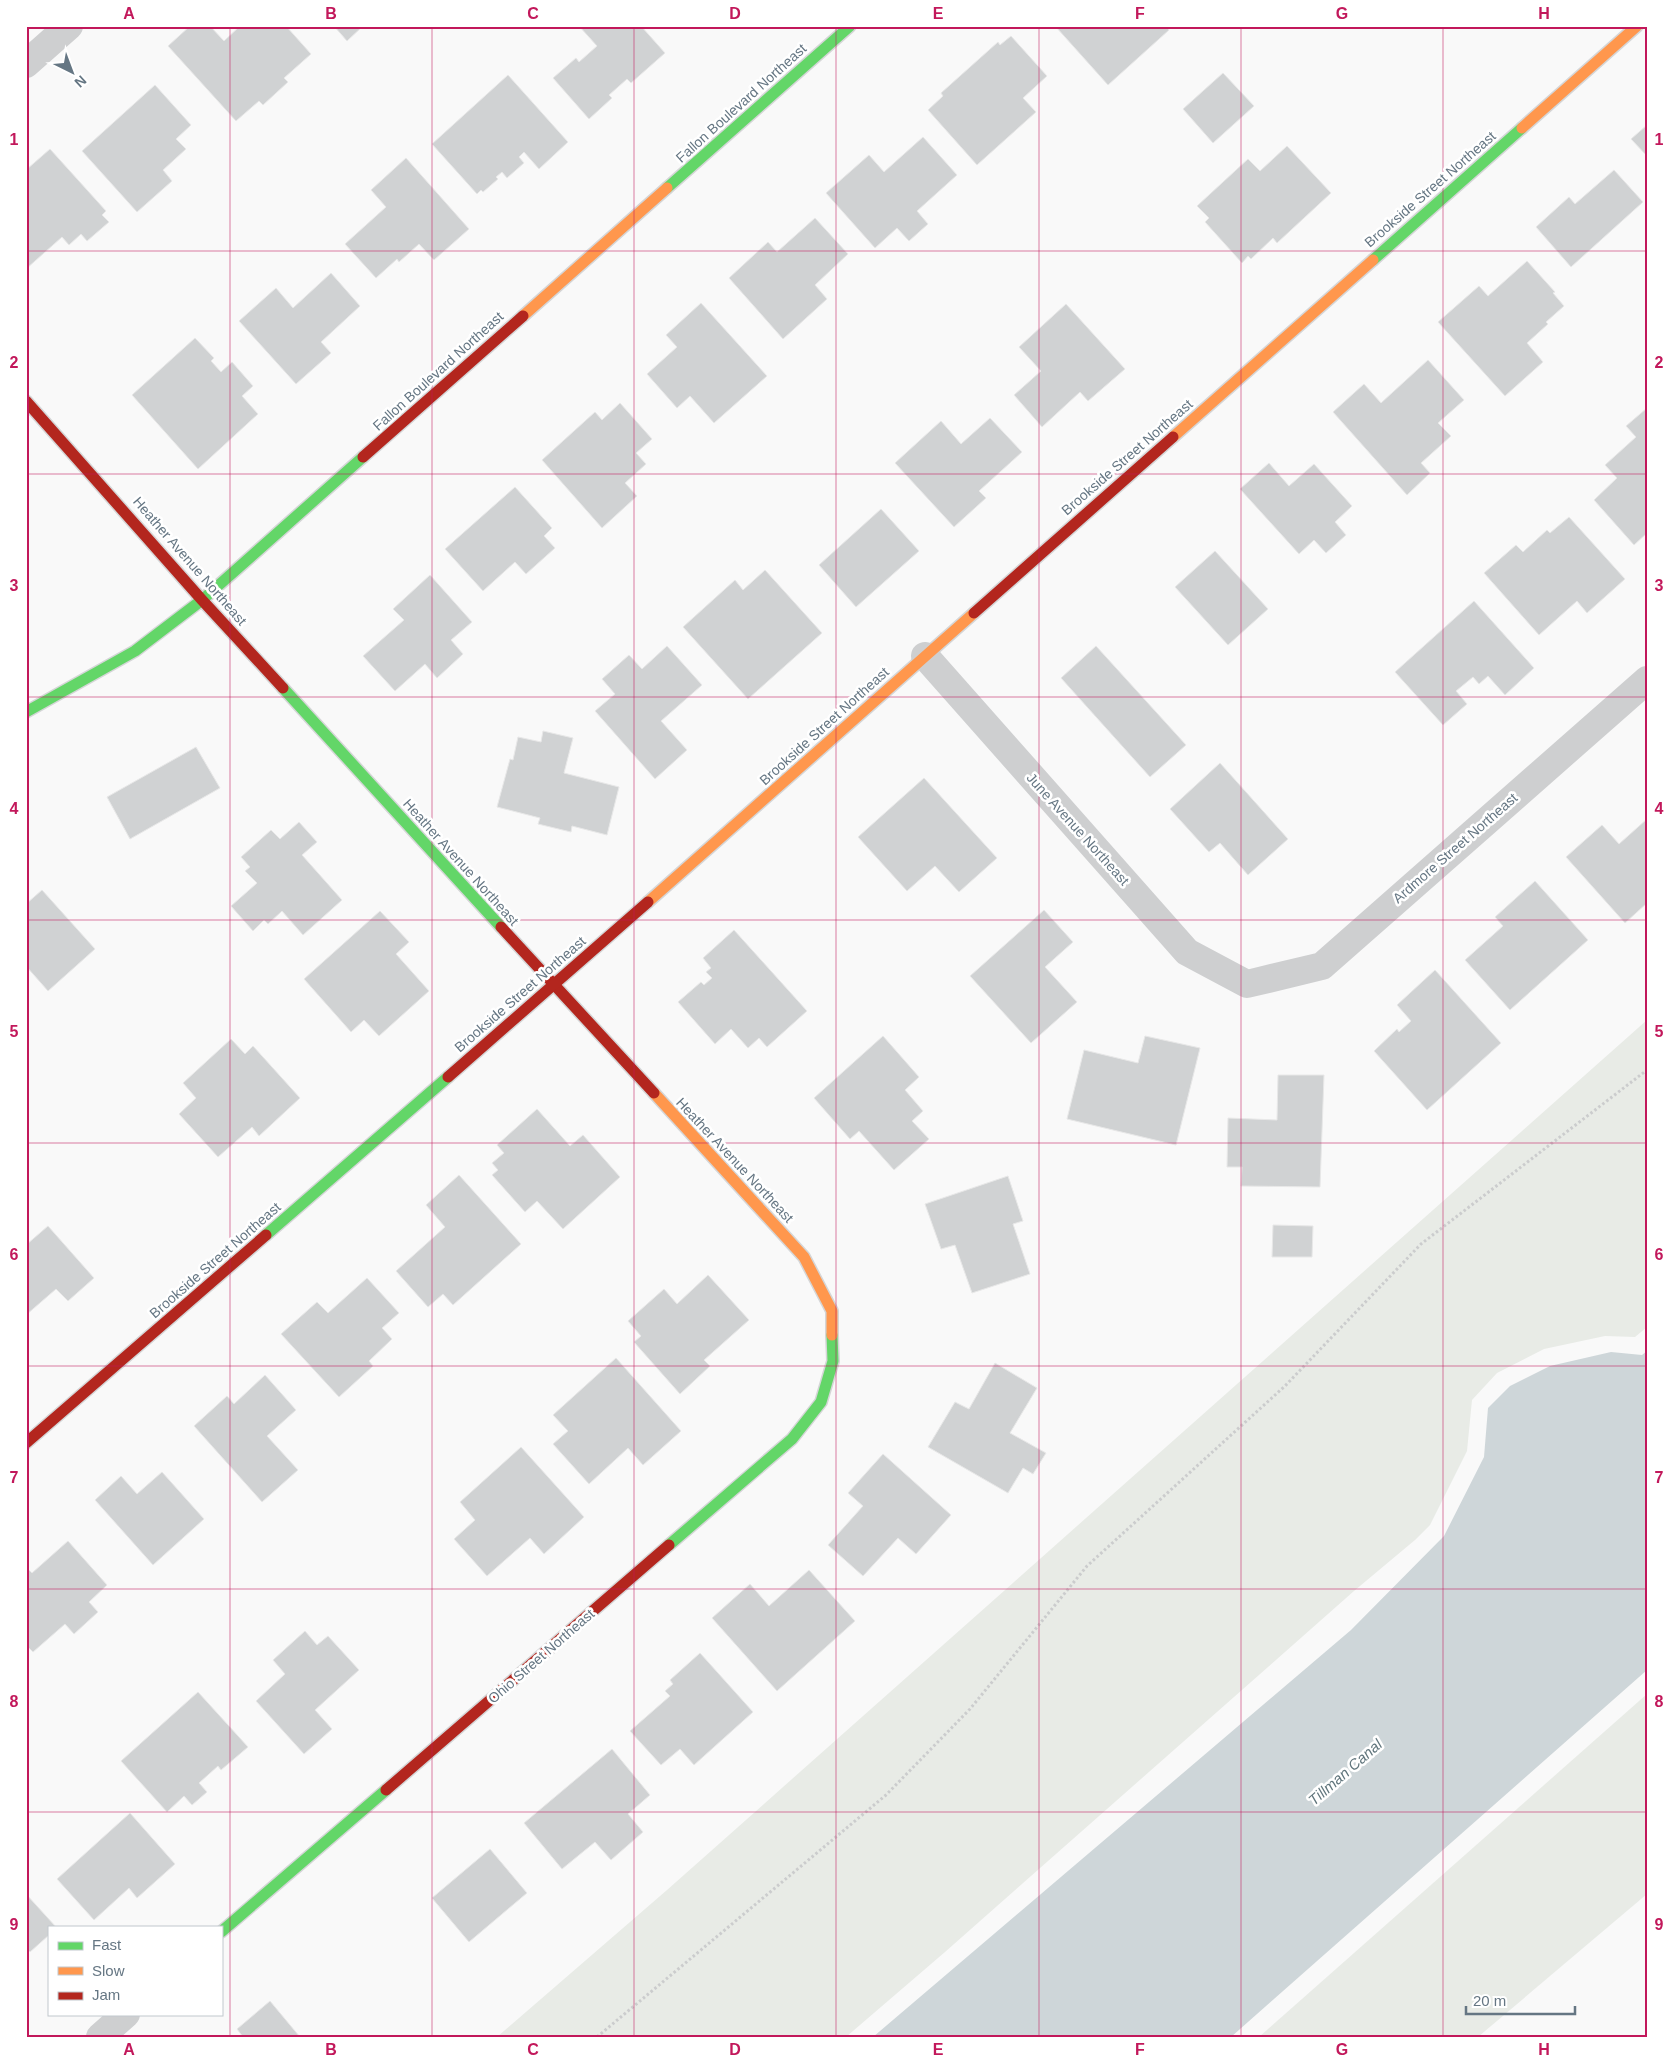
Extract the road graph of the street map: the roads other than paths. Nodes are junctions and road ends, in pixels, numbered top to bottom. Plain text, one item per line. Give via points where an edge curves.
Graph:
1 (69, 26) edge
2 (850, 26) edge
3 (1637, 26) edge
4 (26, 64) edge
5 (26, 401) edge
6 (202, 600) junction
7 (924, 656) junction
8 (1647, 680) edge
9 (26, 712) edge
10 (1247, 984) joint
11 (553, 986) junction
12 (833, 1360) joint
13 (26, 1443) edge
14 (222, 1931) edge
15 (124, 2016) edge
16 (100, 2037) edge

1 - 4 street
2 - 6 street, Fallon Boulevard Northeast
3 - 7 street, Brookside Street Northeast
5 - 6 street, Heather Avenue Northeast
6 - 9 street, Fallon Boulevard Northeast via 135,651
6 - 11 street, Heather Avenue Northeast
7 - 10 street, June Avenue Northeast via 1188,952
7 - 11 street, Brookside Street Northeast
8 - 10 street, Ardmore Street Northeast via 1322,966
11 - 12 street, Heather Avenue Northeast via 804,1257 832,1311
11 - 13 street, Brookside Street Northeast
12 - 14 street, Ohio Street Northeast via 821,1402 792,1439
15 - 16 street

